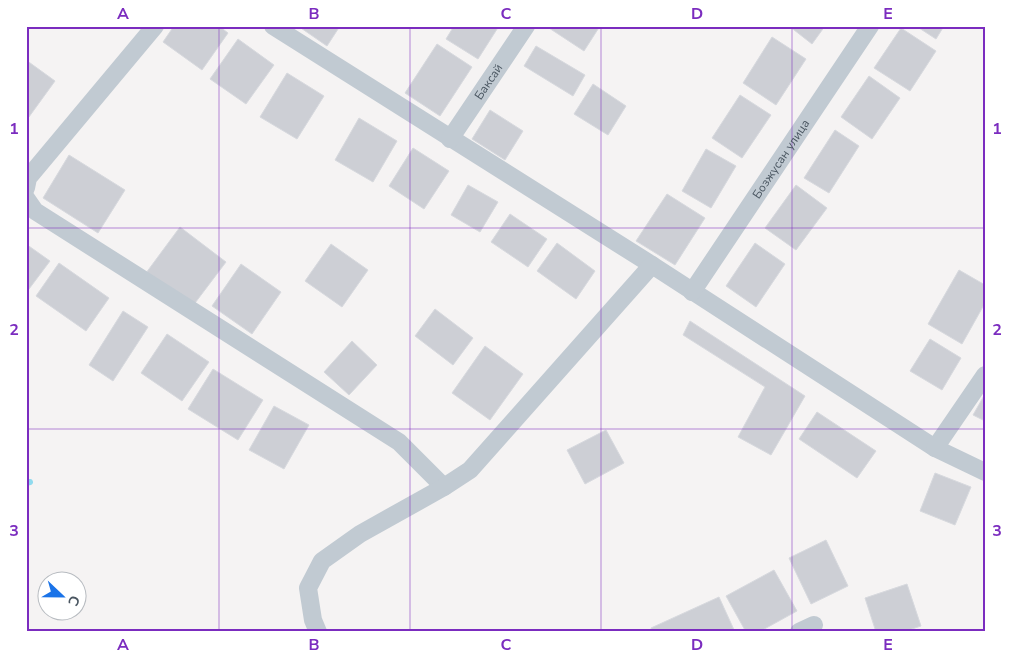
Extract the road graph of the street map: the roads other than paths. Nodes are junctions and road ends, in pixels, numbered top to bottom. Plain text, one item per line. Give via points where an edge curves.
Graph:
1 (273, 26) edge
2 (526, 26) edge
3 (870, 26) edge
4 (150, 28) edge
5 (450, 139) junction
6 (26, 188) edge
7 (26, 198) edge
8 (652, 265) junction
9 (692, 292) junction
10 (985, 375) edge
11 (935, 448) junction
12 (985, 472) edge
13 (444, 488) junction
14 (318, 632) edge

1 - 5 street
2 - 5 street, Баксай
3 - 9 street, Бозжусан улица
4 - 6 street via 28,178
5 - 8 street
7 - 13 street via 35,211 399,442
8 - 9 street
8 - 13 street via 470,470
9 - 11 street
10 - 11 street
11 - 12 street
13 - 14 street via 360,534 322,561 308,588

